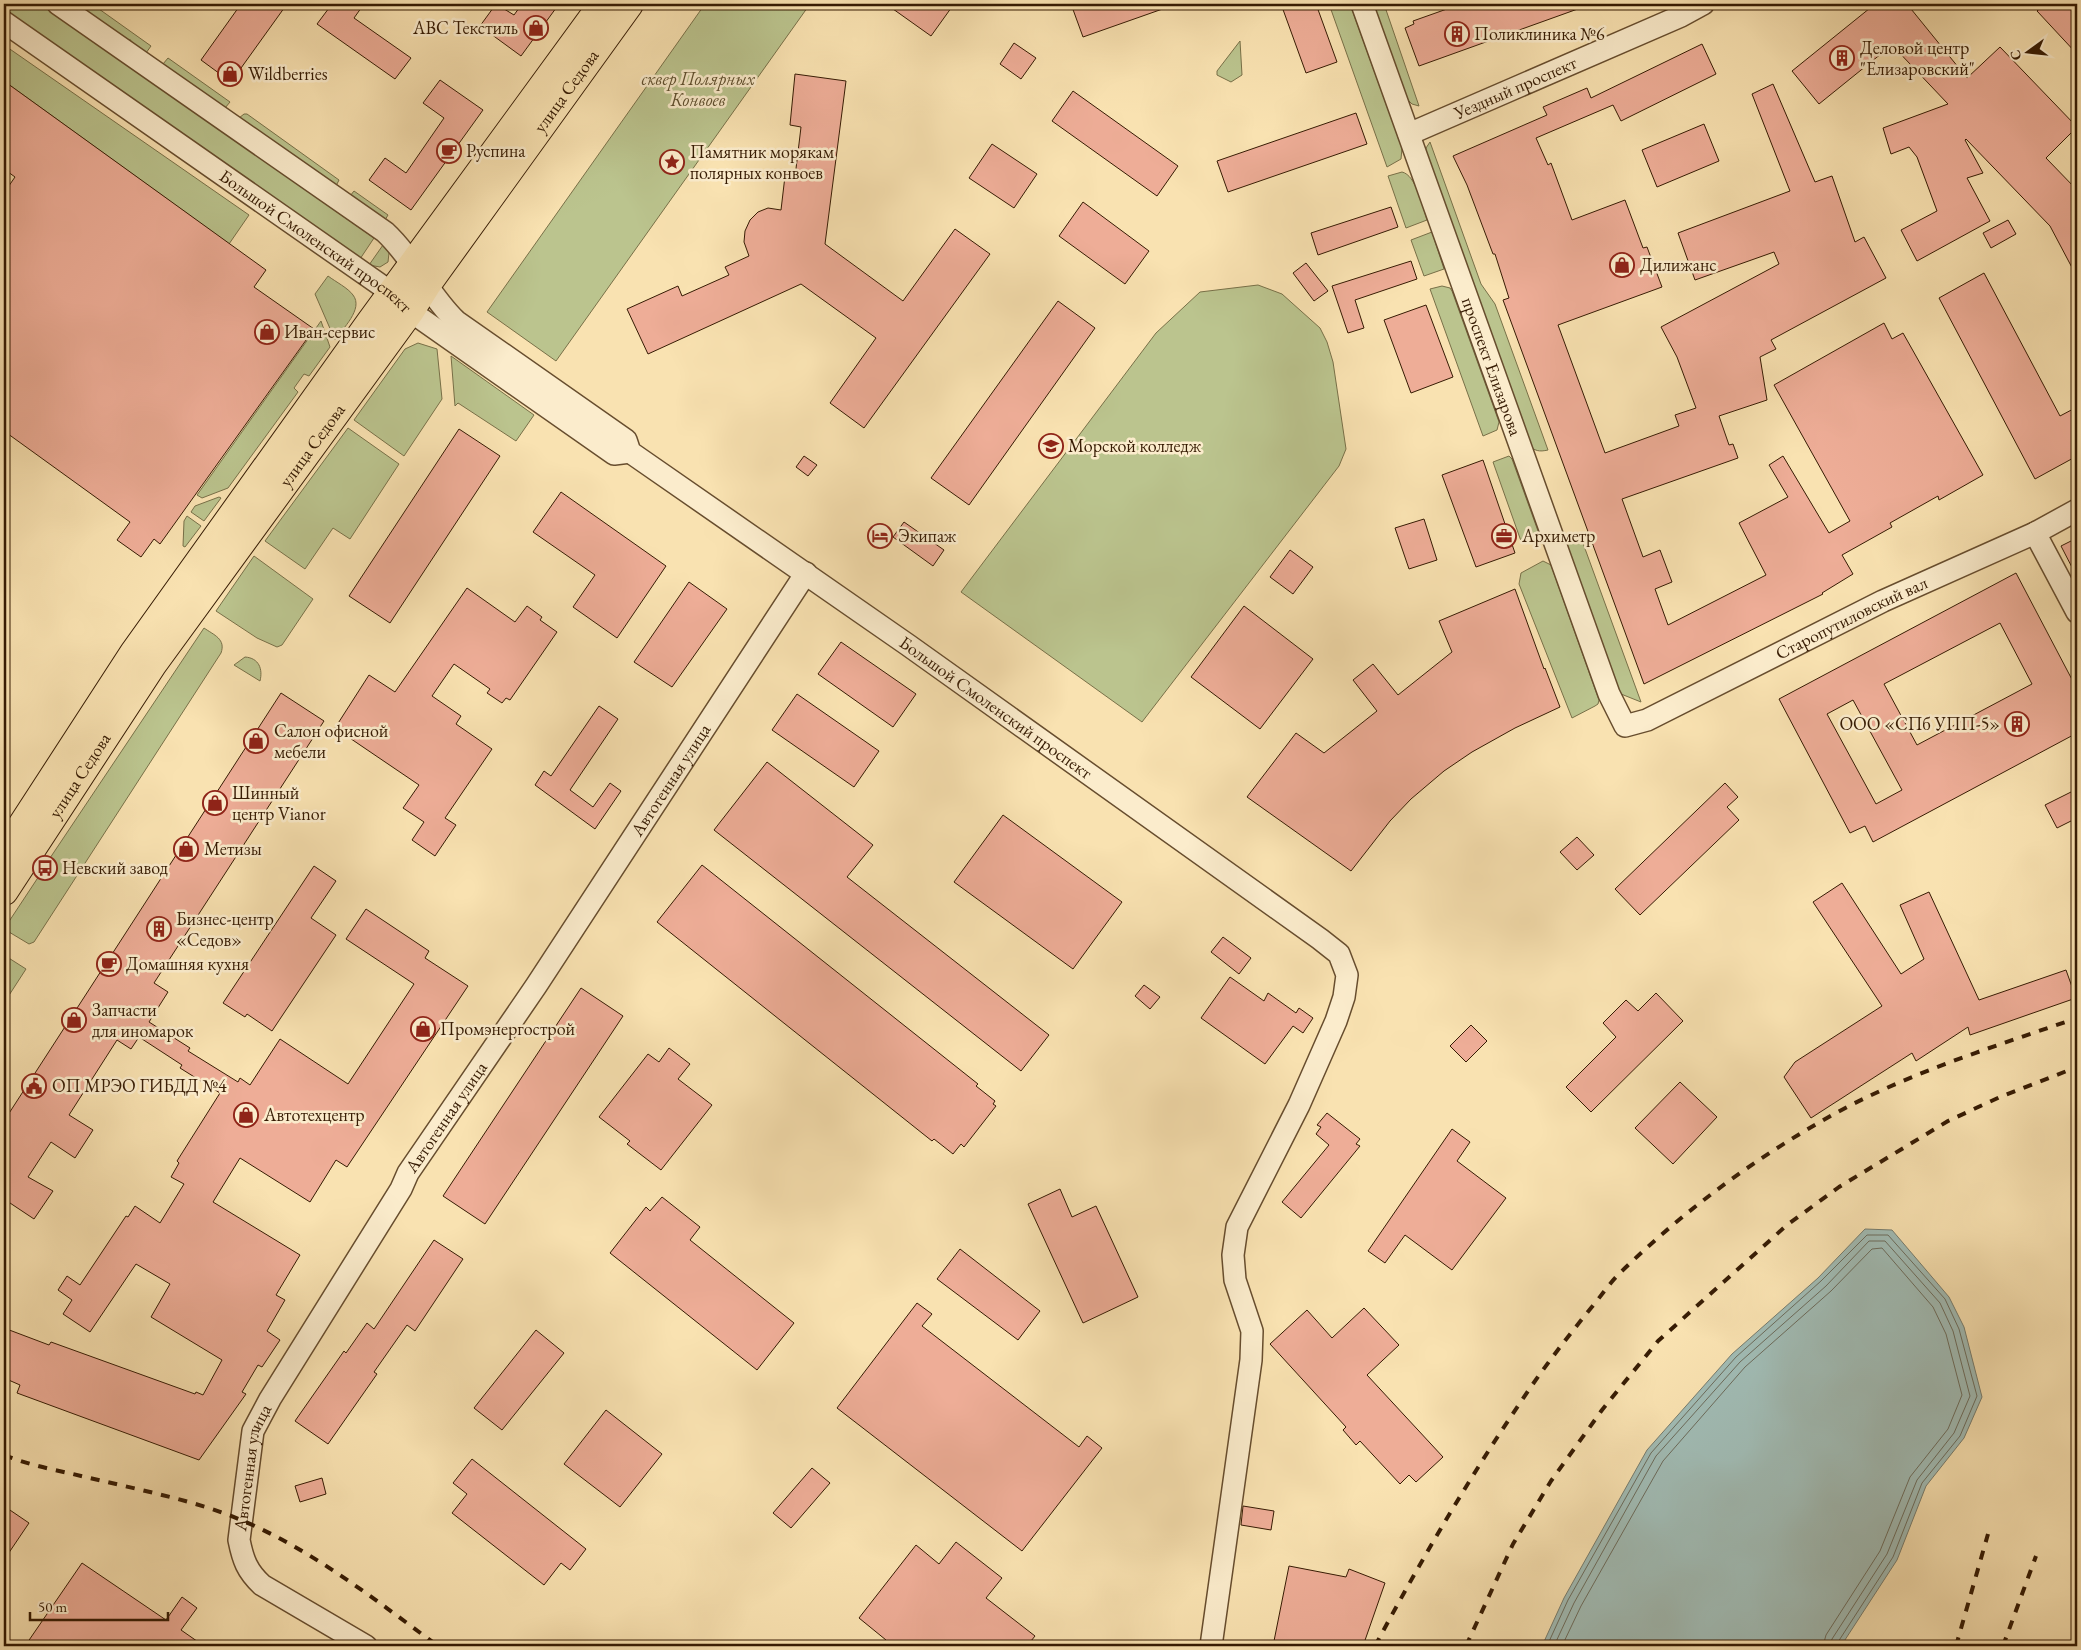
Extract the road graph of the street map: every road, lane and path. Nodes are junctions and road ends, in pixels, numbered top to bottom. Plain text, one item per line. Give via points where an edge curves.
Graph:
1 (58, 4) edge
2 (603, 4) edge
3 (629, 4) edge
4 (1362, 4) edge
5 (1703, 4) edge
6 (4, 22) edge
7 (1409, 134) junction
8 (420, 274) junction
9 (401, 302) junction
10 (630, 452) junction
11 (2077, 510) edge
12 (2035, 533) junction
13 (806, 573) junction
14 (2077, 612) edge
15 (1626, 726) joint
16 (4, 853) edge
17 (4, 891) edge
18 (366, 1646) edge
19 (1212, 1646) edge

1 - 8 street, Большой Смоленский проспект via 385,232 400,246
2 - 8 main road, улица Седова
3 - 8 main road, улица Седова
4 - 7 street, проспект Елизарова
5 - 7 street, Уездный проспект
6 - 9 street, Большой Смоленский проспект
7 - 15 street, проспект Елизарова via 1609,694
8 - 9 main road, улица Седова
8 - 10 street, Большой Смоленский проспект via 439,305 456,321 626,440
9 - 10 street, Большой Смоленский проспект via 614,454
9 - 16 main road, улица Седова via 134,653
9 - 17 main road, улица Седова via 152,665
10 - 13 street, Большой Смоленский проспект
11 - 12 street, Старопутиловский вал
12 - 14 street
12 - 15 street, Старопутиловский вал via 1883,601 1648,720
13 - 18 street, Автогенная улица via 536,986 408,1173 401,1190 253,1431 238,1540 250,1574 262,1585
13 - 19 street, Большой Смоленский проспект via 1339,954 1346,975 1344,997 1336,1021 1300,1105 1237,1227 1233,1255 1235,1280 1252,1331 1251,1351

